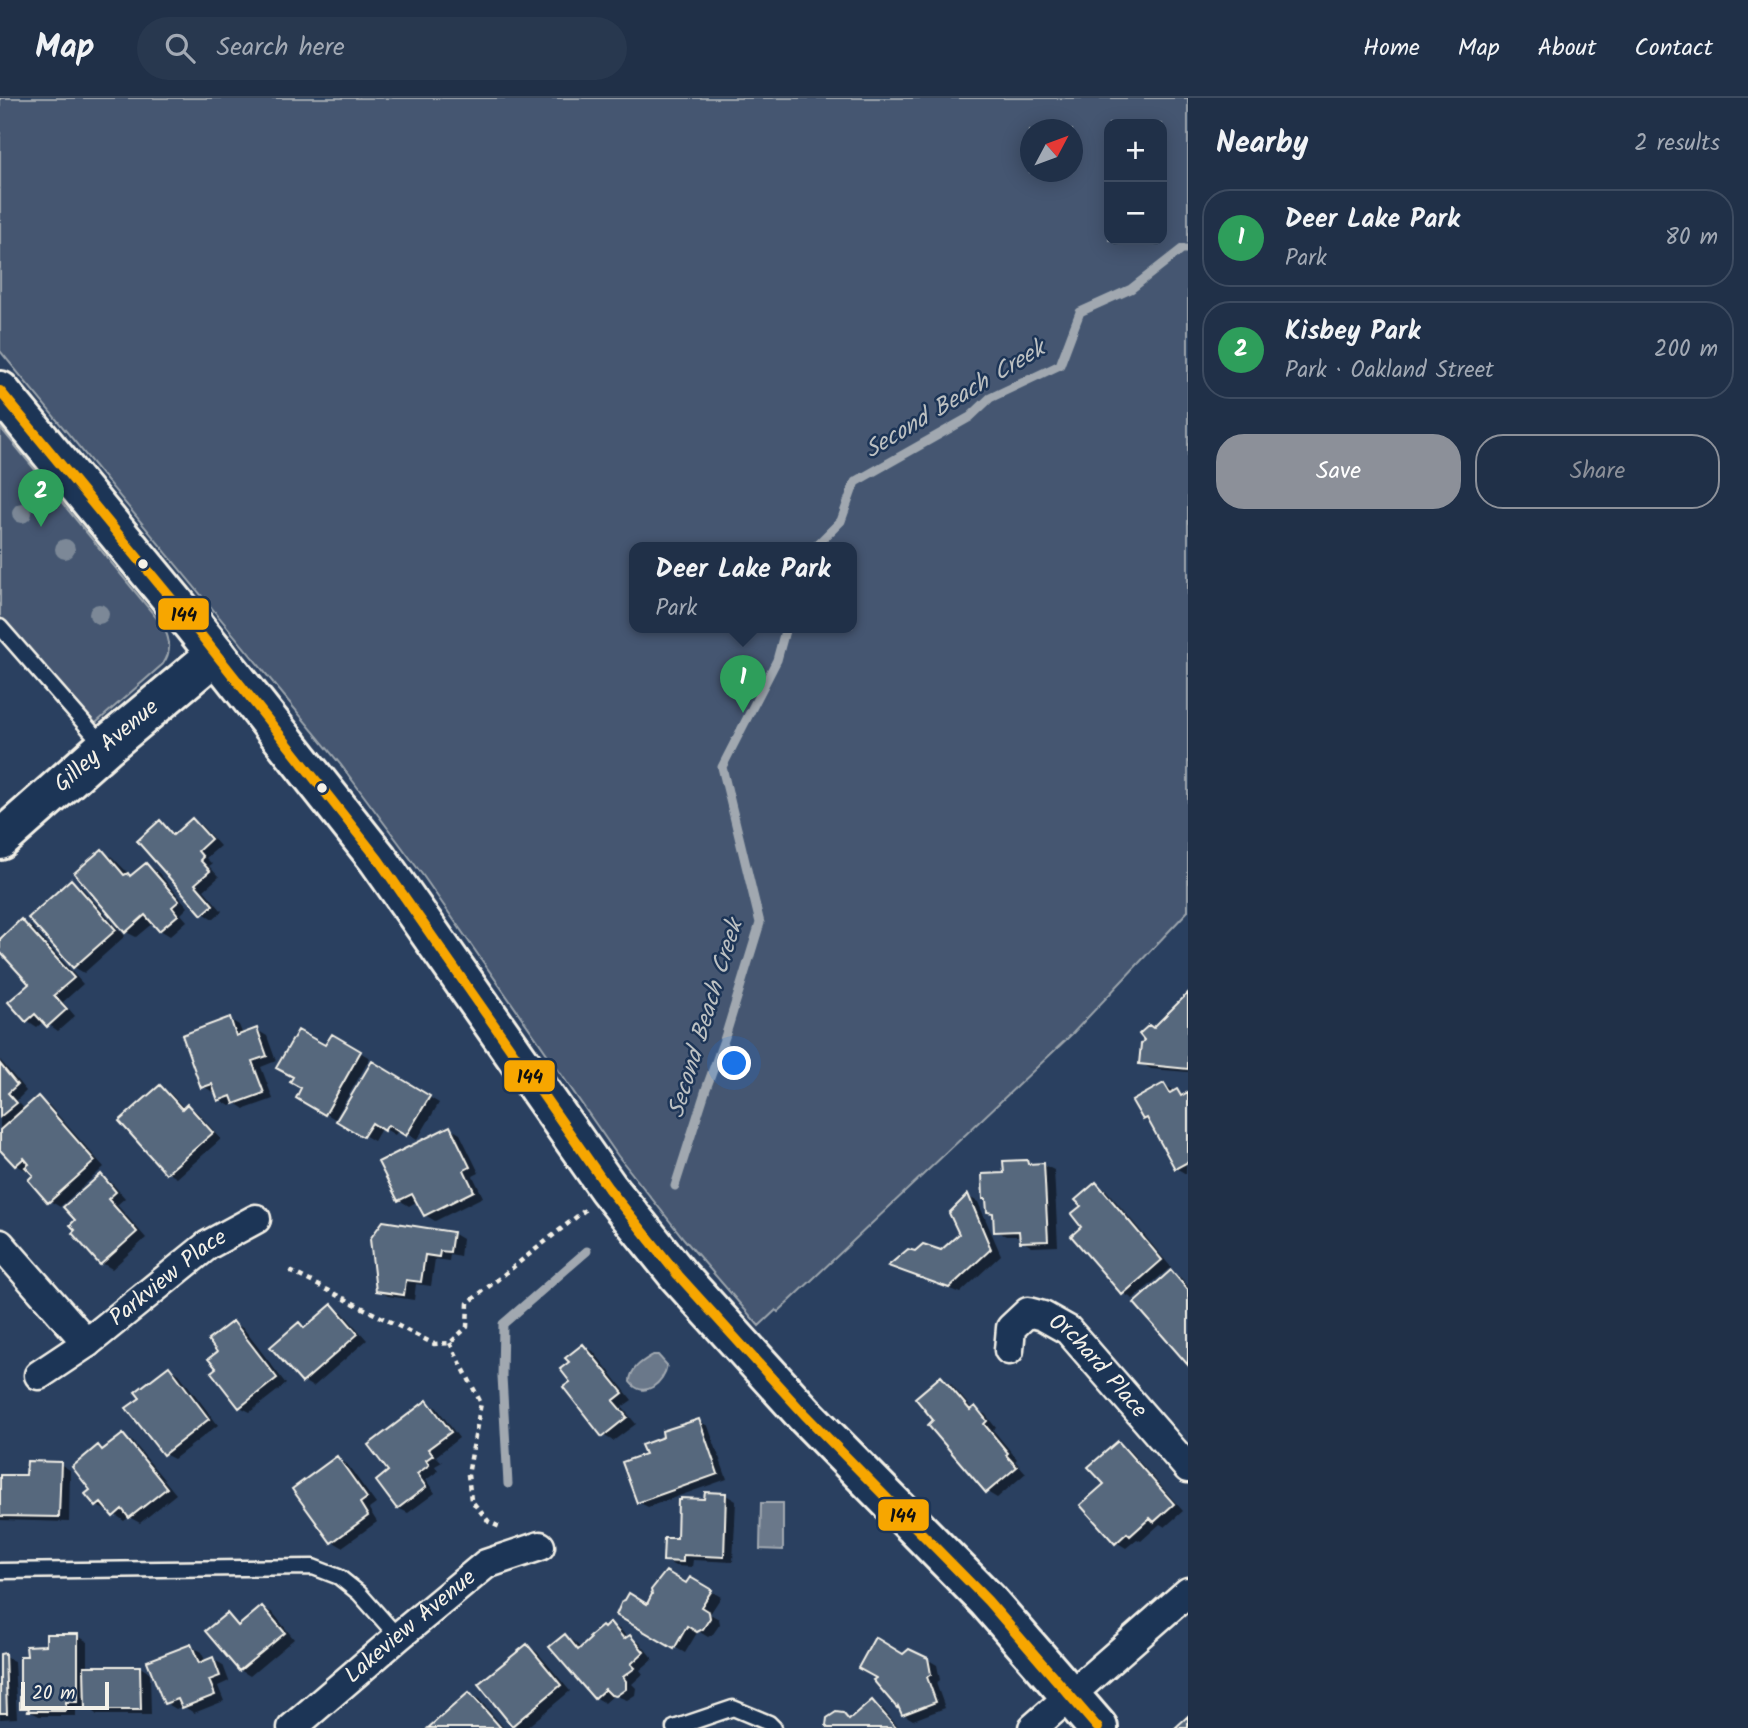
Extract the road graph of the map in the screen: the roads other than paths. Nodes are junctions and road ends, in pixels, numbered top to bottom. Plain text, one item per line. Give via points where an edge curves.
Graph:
1 (0, 391) edge
2 (0, 627) edge
3 (216, 654) junction
4 (105, 747) junction
5 (0, 840) edge
6 (256, 1219) dead end
7 (0, 1244) edge
8 (87, 1343) junction
9 (1009, 1350) dead end
10 (39, 1375) dead end
11 (1188, 1468) edge
12 (540, 1546) road end
13 (0, 1571) edge
14 (1188, 1592) edge
15 (398, 1637) junction
16 (1069, 1696) junction
17 (292, 1728) edge
18 (674, 1728) edge
19 (774, 1728) edge
20 (1033, 1728) edge
21 (1098, 1728) edge

1 - 3 street
2 - 4 lane
3 - 4 street, Gilley Avenue
3 - 16 street via 377,859 608,1188 678,1275 805,1415 988,1601
4 - 5 street, Gilley Avenue
6 - 8 street, Parkview Place via 208,1245
7 - 8 street, Parkview Place
8 - 10 street, Parkview Place
9 - 11 street, Orchard Place via 1011,1328 1028,1312 1068,1330
12 - 15 street, Lakeview Avenue via 486,1564
13 - 15 lane via 313,1567 339,1577 359,1593
14 - 16 street
15 - 17 street, Lakeview Avenue
16 - 20 street
16 - 21 street
18 - 19 lane via 733,1708

